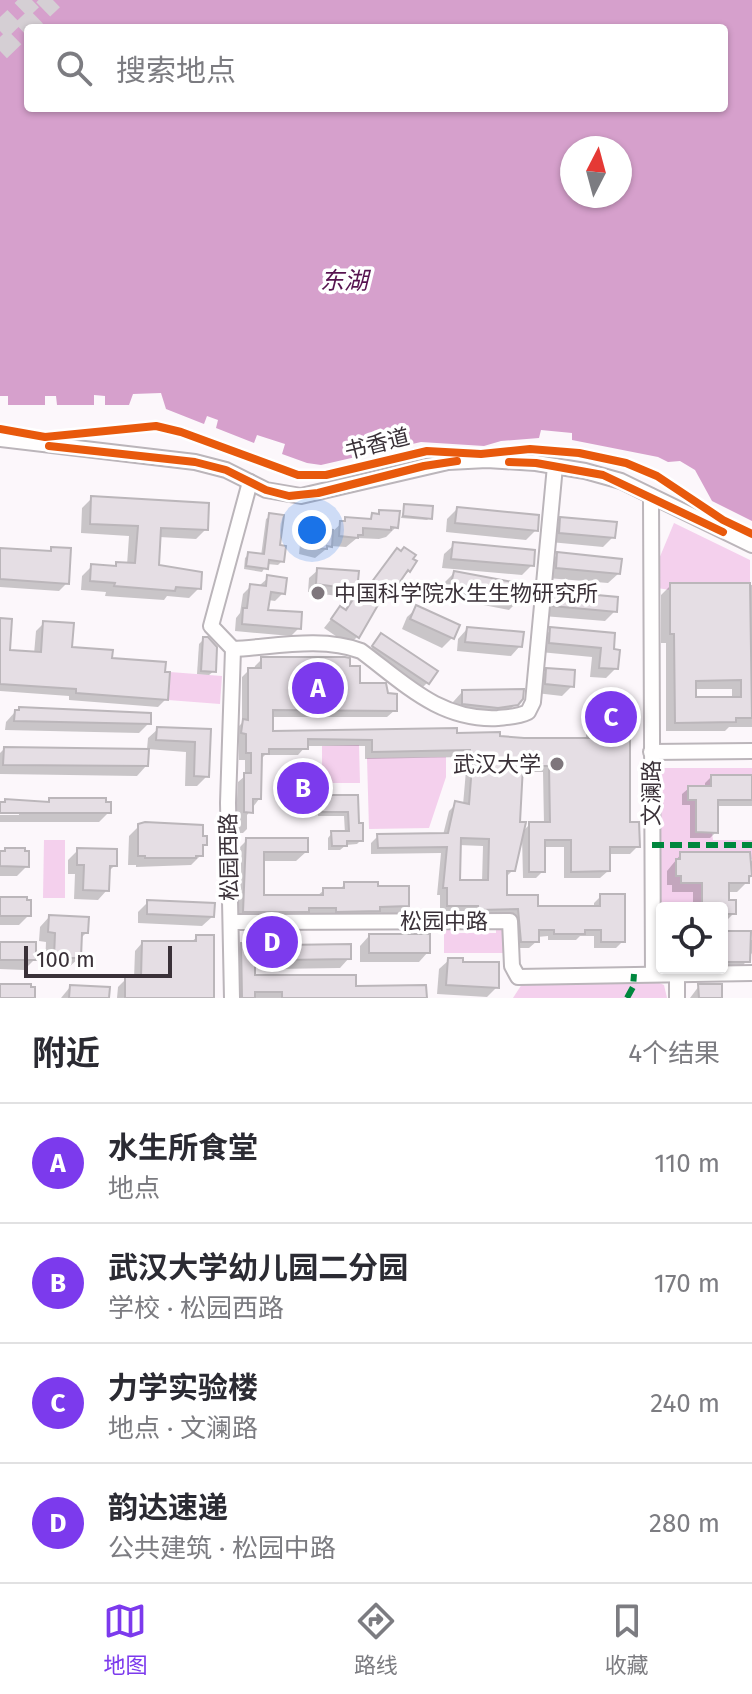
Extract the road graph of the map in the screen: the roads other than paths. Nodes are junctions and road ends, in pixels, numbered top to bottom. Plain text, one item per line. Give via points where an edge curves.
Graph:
1 (0, 439) edge
2 (555, 466) junction
3 (250, 482) junction
4 (657, 499) junction
5 (752, 545) edge
6 (233, 649) junction
7 (752, 751) edge
8 (651, 752) junction
9 (231, 922) junction
10 (728, 973) edge
11 (752, 973) edge
12 (653, 974) joint
13 (677, 974) edge
14 (232, 998) edge
15 (677, 998) edge

1 - 3 street via 195,462
2 - 3 street via 448,462 301,496
2 - 4 street via 603,475
2 - 6 street via 528,712 490,718 451,713 352,647
3 - 6 street via 211,626
4 - 5 street
4 - 8 street, 文澜路
6 - 9 street, 松园西路
7 - 8 street
8 - 12 street, 文澜路
9 - 12 street, 松园中路 via 510,921 512,966 518,977
9 - 14 street, 松园西路
10 - 11 street, 松园中路
13 - 15 street

